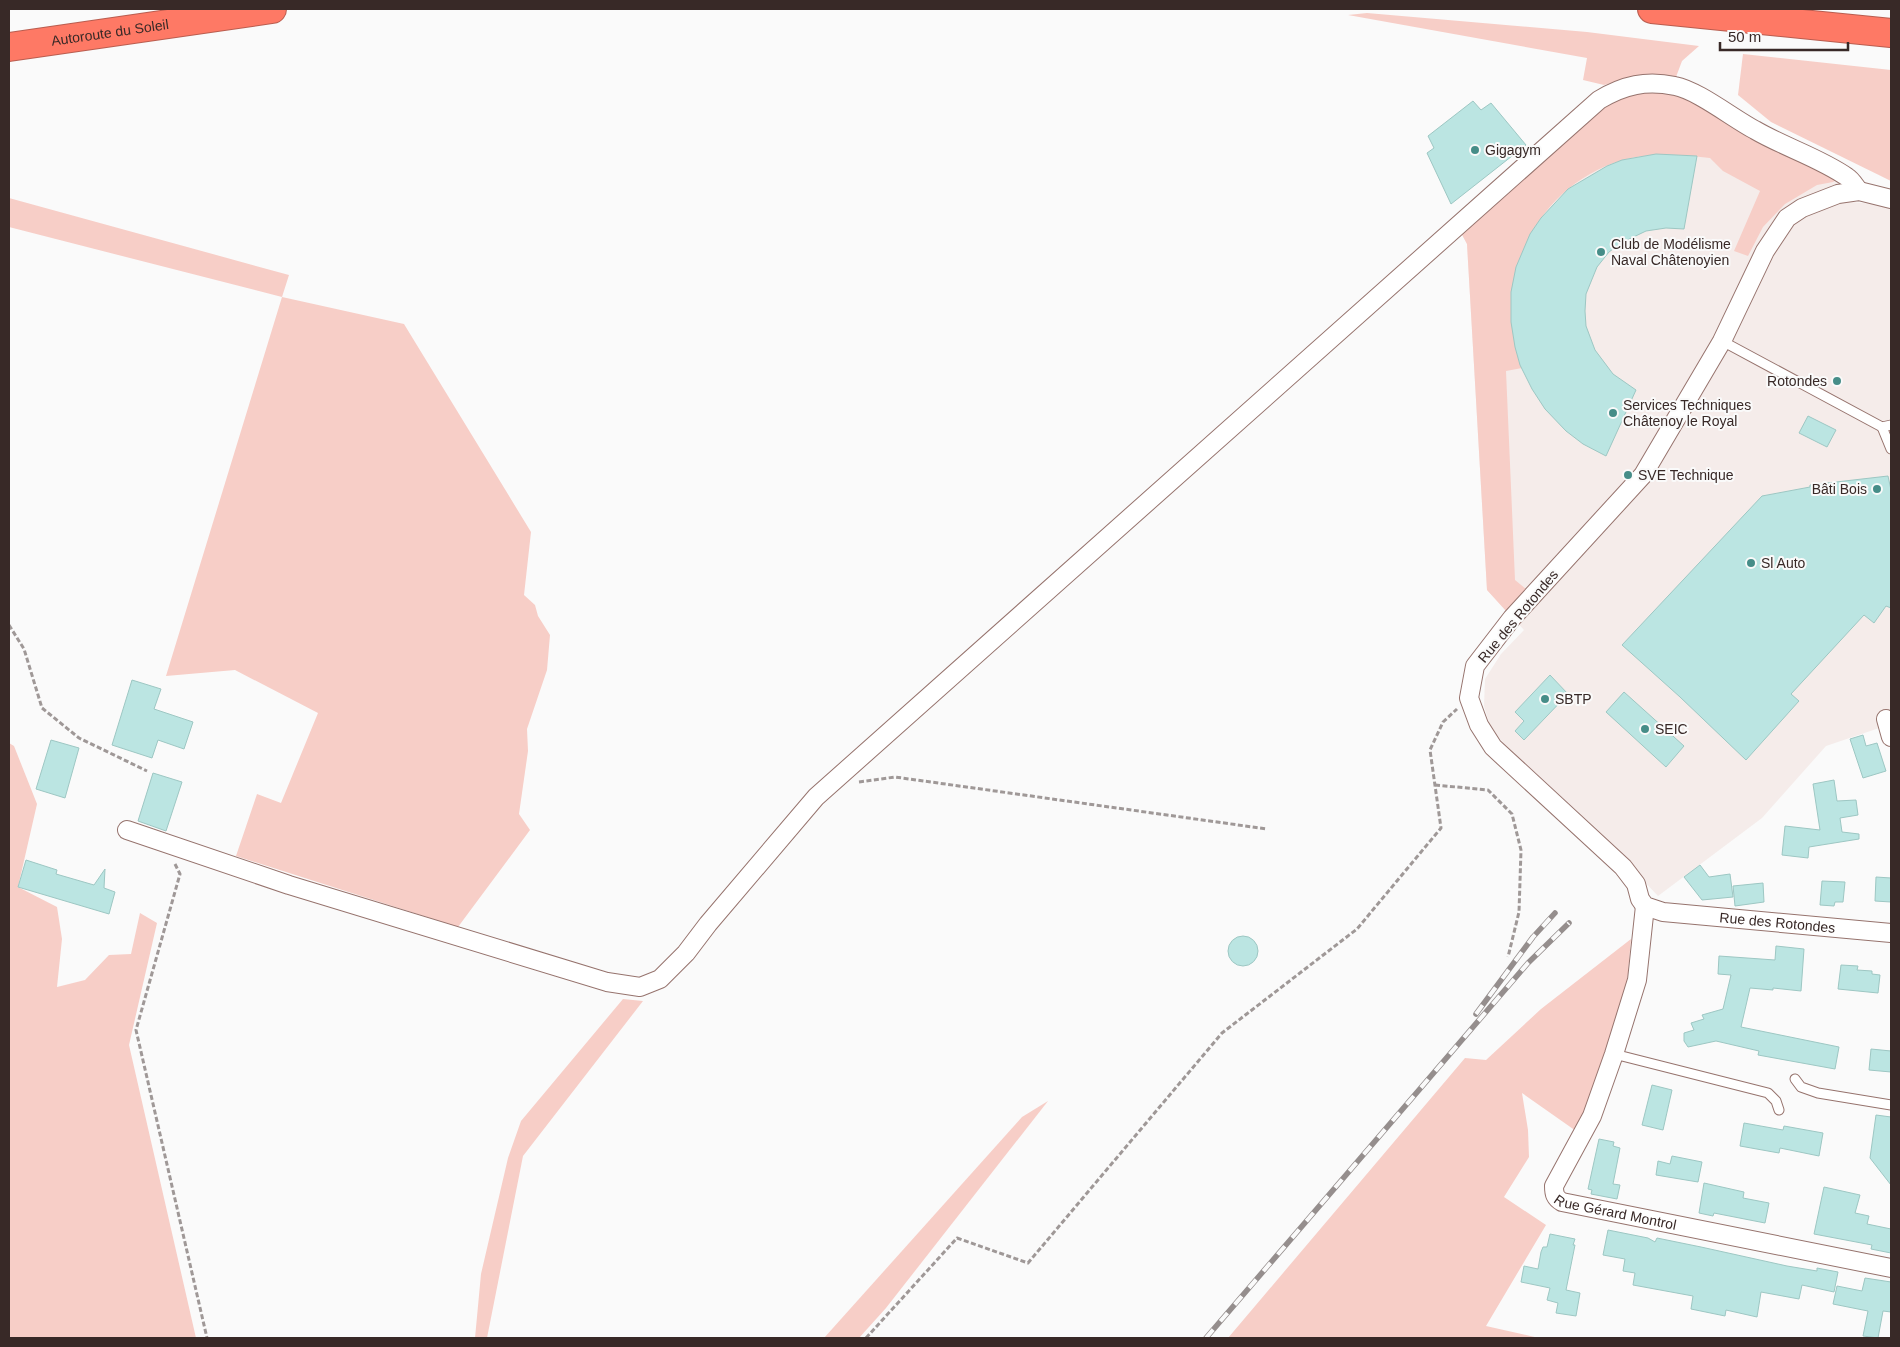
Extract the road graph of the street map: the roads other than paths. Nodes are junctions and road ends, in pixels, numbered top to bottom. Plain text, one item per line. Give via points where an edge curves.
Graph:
1 (272, 9) edge
2 (1652, 9) edge
3 (1891, 33) edge
4 (9, 47) edge
5 (1859, 191) junction
6 (1891, 199) edge
7 (1722, 342) junction
8 (1891, 425) edge
9 (1882, 427) junction
10 (1891, 449) edge
11 (1889, 717) edge
12 (1891, 737) edge
13 (127, 830) dead end
14 (1645, 906) junction
15 (1891, 933) edge
16 (1614, 1054) junction
17 (1795, 1078) dead end
18 (1891, 1105) edge
19 (1779, 1110) dead end
20 (1891, 1268) edge

1 - 4 highway, Autoroute du Soleil
2 - 3 highway
5 - 6 street, Rue des Rotondes
5 - 7 street, Rue des Rotondes via 1818,201 1787,218 1765,251
5 - 13 street via 1849,178 1832,168 1786,147 1677,86 1636,84 1599,100 816,797 686,953 660,979 640,987 597,979 289,885
7 - 9 lane
7 - 14 street, Rue des Rotondes via 1643,475 1492,642 1475,666 1469,698 1478,725 1493,748 1630,875
8 - 9 lane
9 - 10 lane
11 - 12 street
14 - 15 street, Rue des Rotondes via 1663,912
14 - 16 street, Rue Gérard Montrol via 1637,980
16 - 19 lane via 1768,1093
16 - 20 street, Rue Gérard Montrol via 1592,1116 1554,1186 1557,1199
17 - 18 lane via 1801,1087 1818,1093

